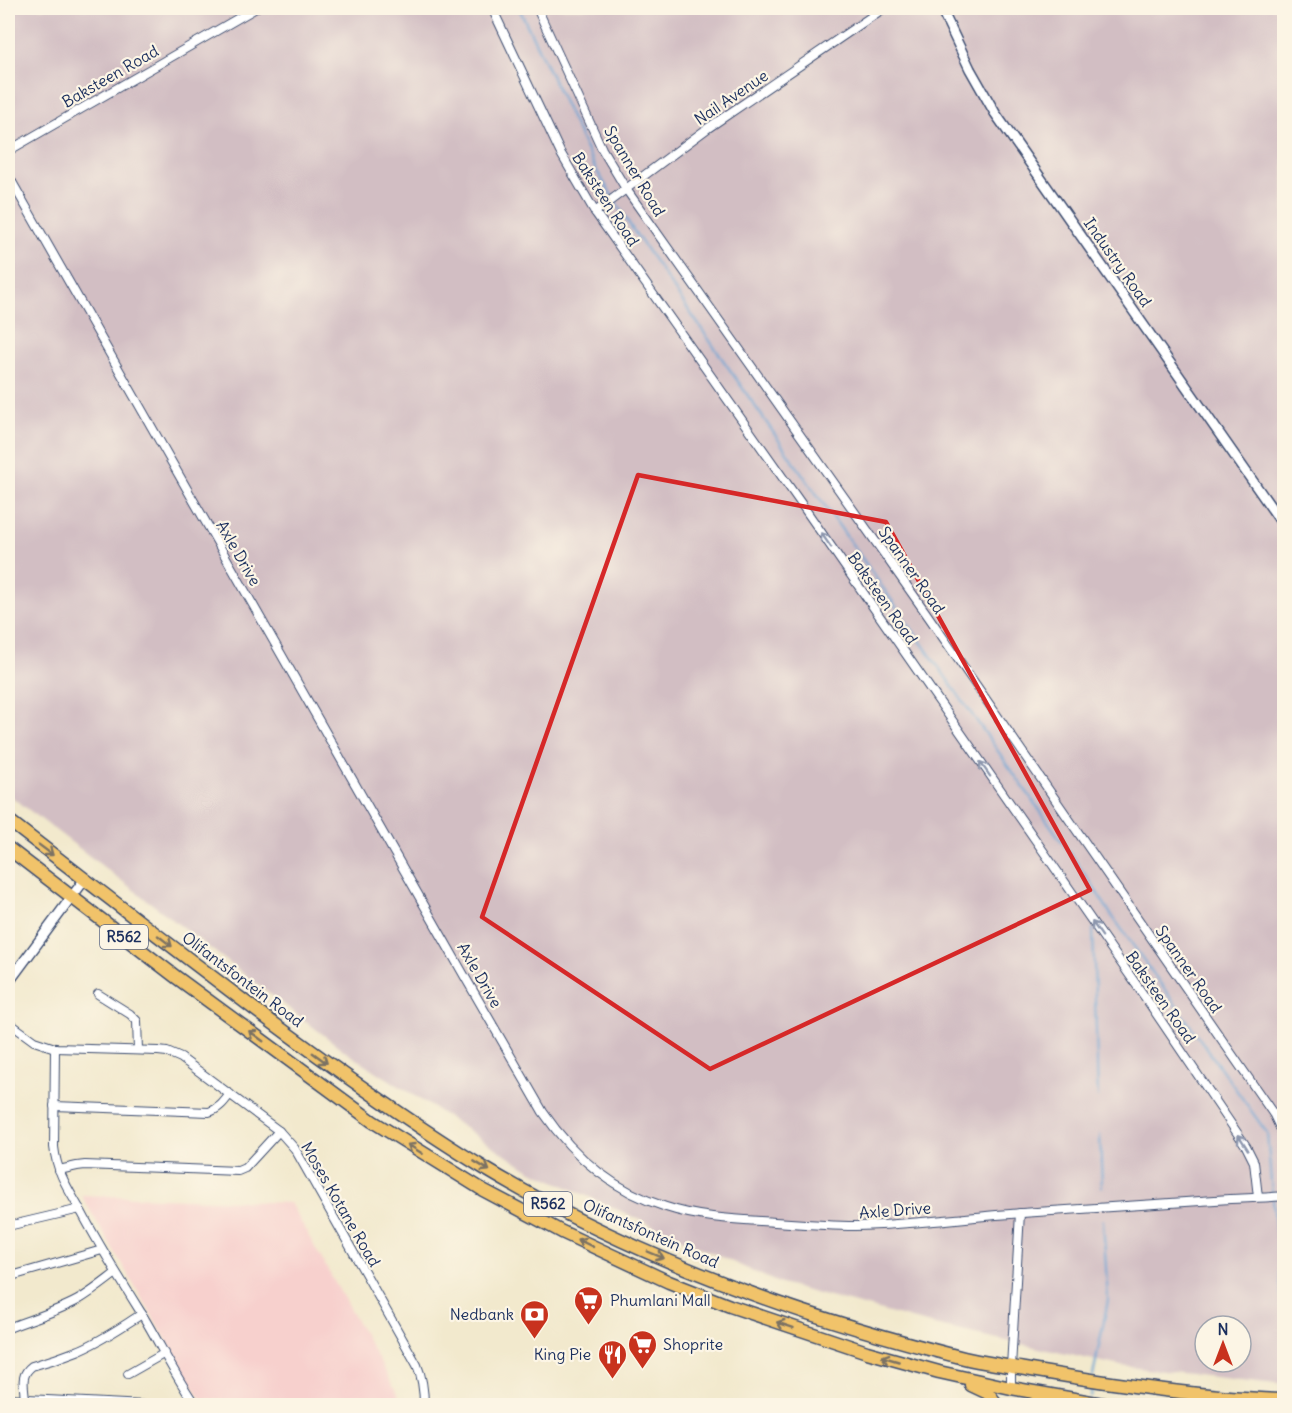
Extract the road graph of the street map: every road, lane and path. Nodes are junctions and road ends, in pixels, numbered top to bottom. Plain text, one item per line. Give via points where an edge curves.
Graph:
1 (256, 8) edge
2 (492, 8) edge
3 (537, 8) edge
4 (884, 8) edge
5 (941, 8) edge
6 (8, 151) edge
7 (8, 175) edge
8 (626, 189) junction
9 (595, 212) junction
10 (1284, 526) edge
11 (8, 820) edge
12 (8, 848) edge
13 (85, 879) junction
14 (73, 897) junction
15 (8, 983) edge
16 (98, 994) dead end
17 (8, 1022) edge
18 (55, 1048) junction
19 (138, 1050) junction
20 (230, 1094) junction
21 (54, 1106) junction
22 (279, 1131) junction
23 (1284, 1136) edge
24 (59, 1170) junction
25 (1283, 1196) edge
26 (1262, 1197) junction
27 (80, 1209) junction
28 (1020, 1213) junction
29 (8, 1226) edge
30 (102, 1250) junction
31 (116, 1273) junction
32 (8, 1277) edge
33 (142, 1314) junction
34 (8, 1328) edge
35 (165, 1353) junction
36 (1011, 1366) junction
37 (939, 1372) junction
38 (128, 1374) dead end
39 (1011, 1388) junction
40 (8, 1398) edge
41 (25, 1399) junction
42 (1078, 1400) junction
43 (1284, 1400) edge
44 (1110, 1405) edge
45 (164, 1406) edge
46 (196, 1406) edge
47 (424, 1406) edge
48 (998, 1406) edge
49 (1029, 1406) edge

1 - 6 street, Baksteen Road
2 - 9 street, Baksteen Road via 560,152
3 - 8 street, Spanner Road via 602,148
4 - 8 street, Nail Avenue
5 - 10 street, Industry Road via 995,113
7 - 28 street, Axle Drive via 471,988 543,1112 574,1150 630,1192 667,1208 702,1216 858,1226
8 - 9 street, Nail Avenue
8 - 23 street, Spanner Road via 933,623 1274,1115
26 -> 9 street, Baksteen Road via 1246,1146
11 -> 13 main road, Olifantsfontein Road / R562
12 - 14 main road, R562
13 - 14 street
13 -> 36 main road, Olifantsfontein Road / R562 via 386,1106 535,1197 633,1246 739,1290 859,1330
14 - 15 street
37 -> 14 main road, R562 via 867,1352 669,1282 491,1195 372,1121
16 - 19 street via 137,1021
17 - 18 street, Moses Kotane Road via 34,1041
18 - 19 street, Moses Kotane Road
18 - 21 street
19 - 20 street, Moses Kotane Road via 167,1052 181,1058
20 - 21 street via 215,1111 209,1112
20 - 22 street, Moses Kotane Road
21 - 24 street via 54,1146
22 - 24 street via 238,1171 85,1165
22 - 47 street, Moses Kotane Road via 295,1149 417,1365 422,1376
24 - 27 street
25 - 26 street, Axle Drive
26 - 28 street, Axle Drive
27 - 29 street
27 - 30 street
28 - 36 street
30 - 31 street
30 - 32 street
31 - 33 street
31 - 34 street via 76,1301
33 - 35 street
33 - 41 street via 89,1346 26,1370
35 - 38 street
35 - 46 street
36 - 39 street
36 - 43 main road, Olifantsfontein Road / R562 via 1182,1393
37 - 39 main road, R562
37 - 48 main road via 983,1390
39 - 42 main road, R562
40 - 41 street
41 - 45 street
42 - 44 main road, R562
42 - 49 main road via 1047,1400

